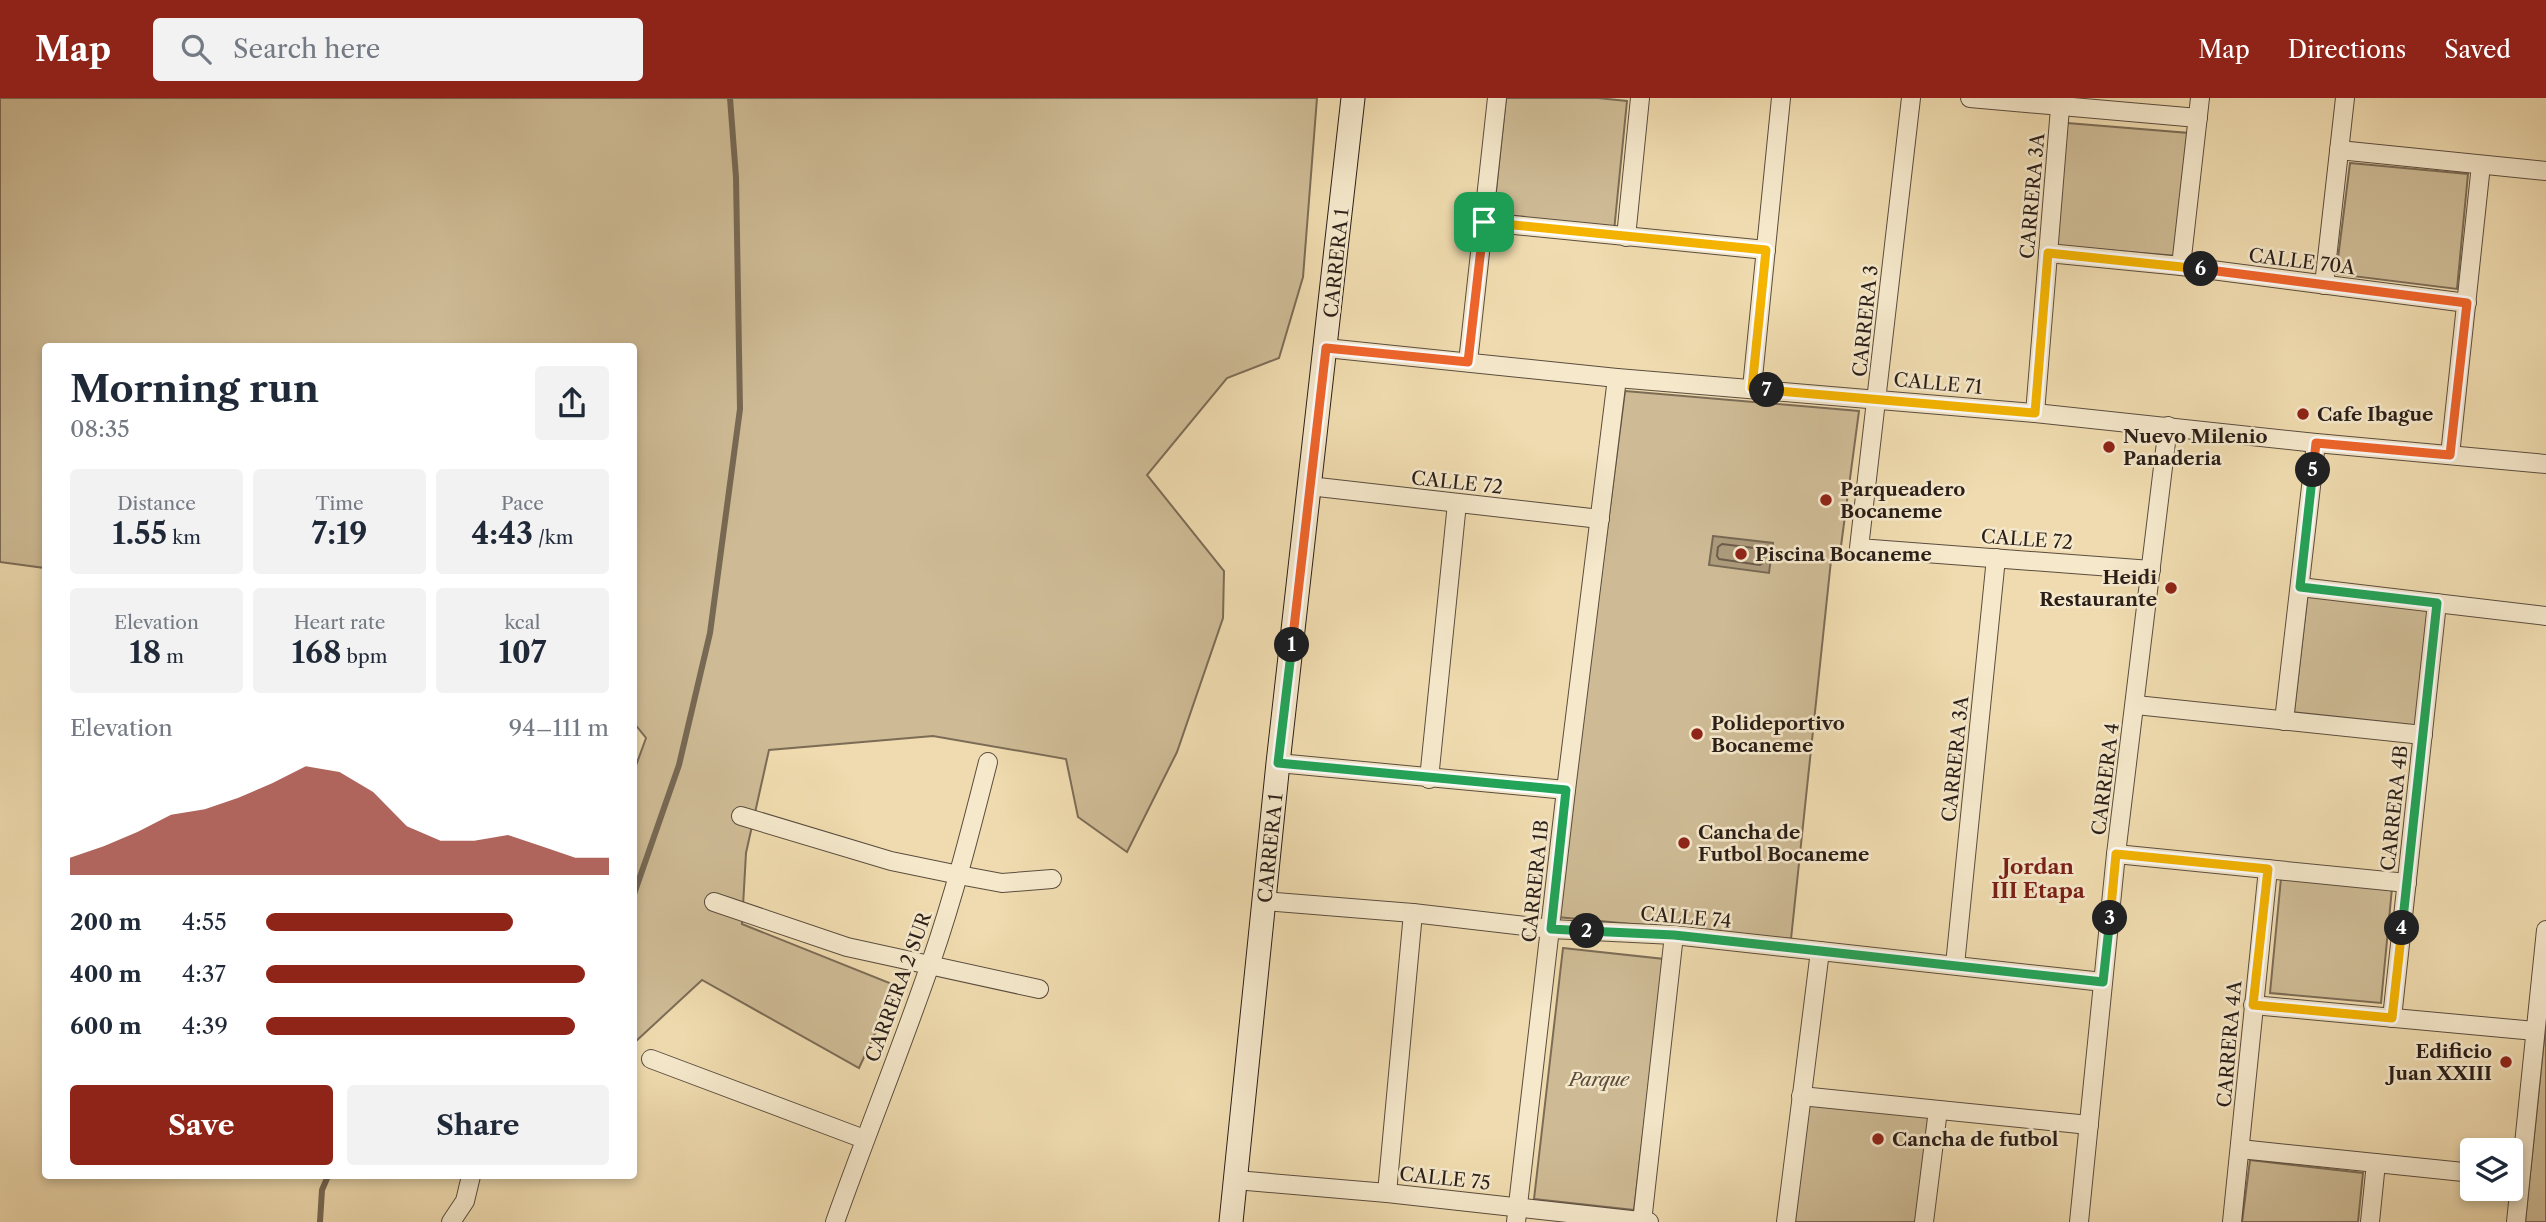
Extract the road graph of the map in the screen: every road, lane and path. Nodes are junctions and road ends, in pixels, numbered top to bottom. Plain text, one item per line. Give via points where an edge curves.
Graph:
1 (1353, 98) edge
2 (1497, 98) edge
3 (1640, 98) edge
4 (1781, 98) edge
5 (1911, 98) edge
6 (1970, 98) edge
7 (2200, 98) edge
8 (2345, 98) edge
9 (2060, 108) junction
10 (2198, 118) junction
11 (2339, 150) junction
12 (2481, 165) junction
13 (2546, 171) edge
14 (1484, 222) junction
15 (1626, 237) junction
16 (1766, 250) junction
17 (2048, 253) junction
18 (2181, 266) junction
19 (2324, 285) junction
20 (2467, 303) junction
21 (1326, 348) junction
22 (1468, 362) junction
23 (1617, 379) junction
24 (1752, 388) junction
25 (1878, 399) junction
26 (2035, 413) junction
27 (2168, 426) junction
28 (2316, 443) junction
29 (2450, 455) junction
30 (2546, 464) edge
31 (1309, 486) junction
32 (1457, 503) junction
33 (1600, 519) junction
34 (1859, 548) joint
35 (1996, 558) junction
36 (2151, 570) junction
37 (2300, 587) junction
38 (2437, 603) junction
39 (2546, 616) edge
40 (2136, 705) junction
41 (2284, 721) junction
42 (2423, 735) junction
43 (988, 762) dead end
44 (1278, 763) junction
45 (1429, 779) junction
46 (1566, 790) junction
47 (741, 816) dead end
48 (2116, 854) junction
49 (2268, 869) junction
50 (959, 875) junction
51 (1052, 879) dead end
52 (2407, 883) junction
53 (1264, 901) junction
54 (714, 902) dead end
55 (1413, 913) junction
56 (1551, 929) junction
57 (2546, 930) edge
58 (1674, 935) junction
59 (1820, 951) junction
60 (931, 964) junction
61 (1955, 965) junction
62 (2103, 982) junction
63 (1039, 989) dead end
64 (2253, 1005) junction
65 (2392, 1018) junction
66 (2535, 1031) junction
67 (651, 1059) dead end
68 (1801, 1096) junction
69 (1938, 1110) junction
70 (2089, 1125) junction
71 (2521, 1138) edge
72 (864, 1139) junction
73 (2240, 1149) junction
74 (2376, 1163) junction
75 (2460, 1172) edge
76 (470, 1179) edge
77 (1236, 1180) junction
78 (1387, 1194) junction
79 (2516, 1201) edge
80 (1517, 1215) edge
81 (451, 1222) edge
82 (835, 1222) edge
83 (1231, 1222) edge
84 (1642, 1222) edge
85 (1649, 1222) edge
86 (1786, 1222) edge
87 (1924, 1222) edge
88 (2079, 1222) edge
89 (2232, 1222) edge
90 (2370, 1222) edge
91 (2516, 1222) edge

1 - 21 street, CARRERA 1
2 - 14 street
3 - 15 street
4 - 16 street
5 - 25 street, CARRERA 3
6 - 9 street
7 - 10 street
8 - 11 street
9 - 10 street
9 - 17 street, CARRERA 3A
10 - 18 street
11 - 12 street
11 - 19 street
12 - 13 street
12 - 20 street
14 - 15 street
14 - 22 street
15 - 16 street
16 - 24 street
17 - 18 street, CALLE 70A
17 - 26 street, CARRERA 3A
18 - 19 street, CALLE 70A
19 - 20 street, CALLE 70A
20 - 29 street
21 - 22 street, CALLE 71
21 - 31 street, CARRERA 1
22 - 23 street, CALLE 71
23 - 24 street, CALLE 71
23 - 33 street, CARRERA 1B
24 - 25 street, CALLE 71
25 - 26 street, CALLE 71
25 - 34 street, CARRERA 3
26 - 27 street, CALLE 71
27 - 28 street, CALLE 71
27 - 36 street, CARRERA 4
28 - 29 street, CALLE 71
28 - 37 street
29 - 30 street, CALLE 71
31 - 32 street, CALLE 72
31 - 44 street, CARRERA 1
32 - 33 street, CALLE 72
32 - 45 street
33 - 46 street, CARRERA 1B
34 - 35 street, CALLE 72
35 - 36 street, CALLE 72
35 - 61 street, CARRERA 3A
36 - 40 street, CARRERA 4
37 - 38 street
37 - 41 street
38 - 39 street
38 - 42 street, CARRERA 4B
40 - 41 street
40 - 48 street, CARRERA 4
41 - 42 street
42 - 52 street, CARRERA 4B
43 - 50 street, CARRERA 2 SUR
44 - 45 street
44 - 53 street, CARRERA 1
45 - 46 street
46 - 56 street, CARRERA 1B
47 - 50 street via 891,861
48 - 49 street
48 - 62 street, CARRERA 4
49 - 52 street
49 - 64 street, CARRERA 4A
50 - 51 street via 1002,883
50 - 60 street, CARRERA 2 SUR
52 - 65 street, CARRERA 4B
53 - 55 street, CALLE 74
53 - 77 street, CARRERA 1
54 - 60 street via 846,947
55 - 56 street, CALLE 74
55 - 78 street
56 - 58 street, CALLE 74
56 - 80 street, CARRERA 1B
57 - 66 street
58 - 59 street, CALLE 74
58 - 84 street
59 - 61 street, CALLE 74
59 - 68 street
60 - 63 street
60 - 72 street, CARRERA 2 SUR
61 - 62 street, CALLE 74
62 - 70 street, CARRERA 4
64 - 65 street
64 - 73 street, CARRERA 4A
65 - 66 street
66 - 71 street
67 - 72 street
68 - 69 street
68 - 86 street
69 - 70 street
69 - 87 street
70 - 88 street, CARRERA 4
72 - 82 street, CARRERA 2 SUR
73 - 74 street
73 - 89 street, CARRERA 4A
74 - 75 street
74 - 90 street
76 - 81 street via 465,1201
77 - 78 street, CALLE 75
77 - 83 street, CARRERA 1
78 - 80 street, CALLE 75
79 - 91 street
80 - 84 street, CALLE 75
84 - 85 street, CALLE 75

